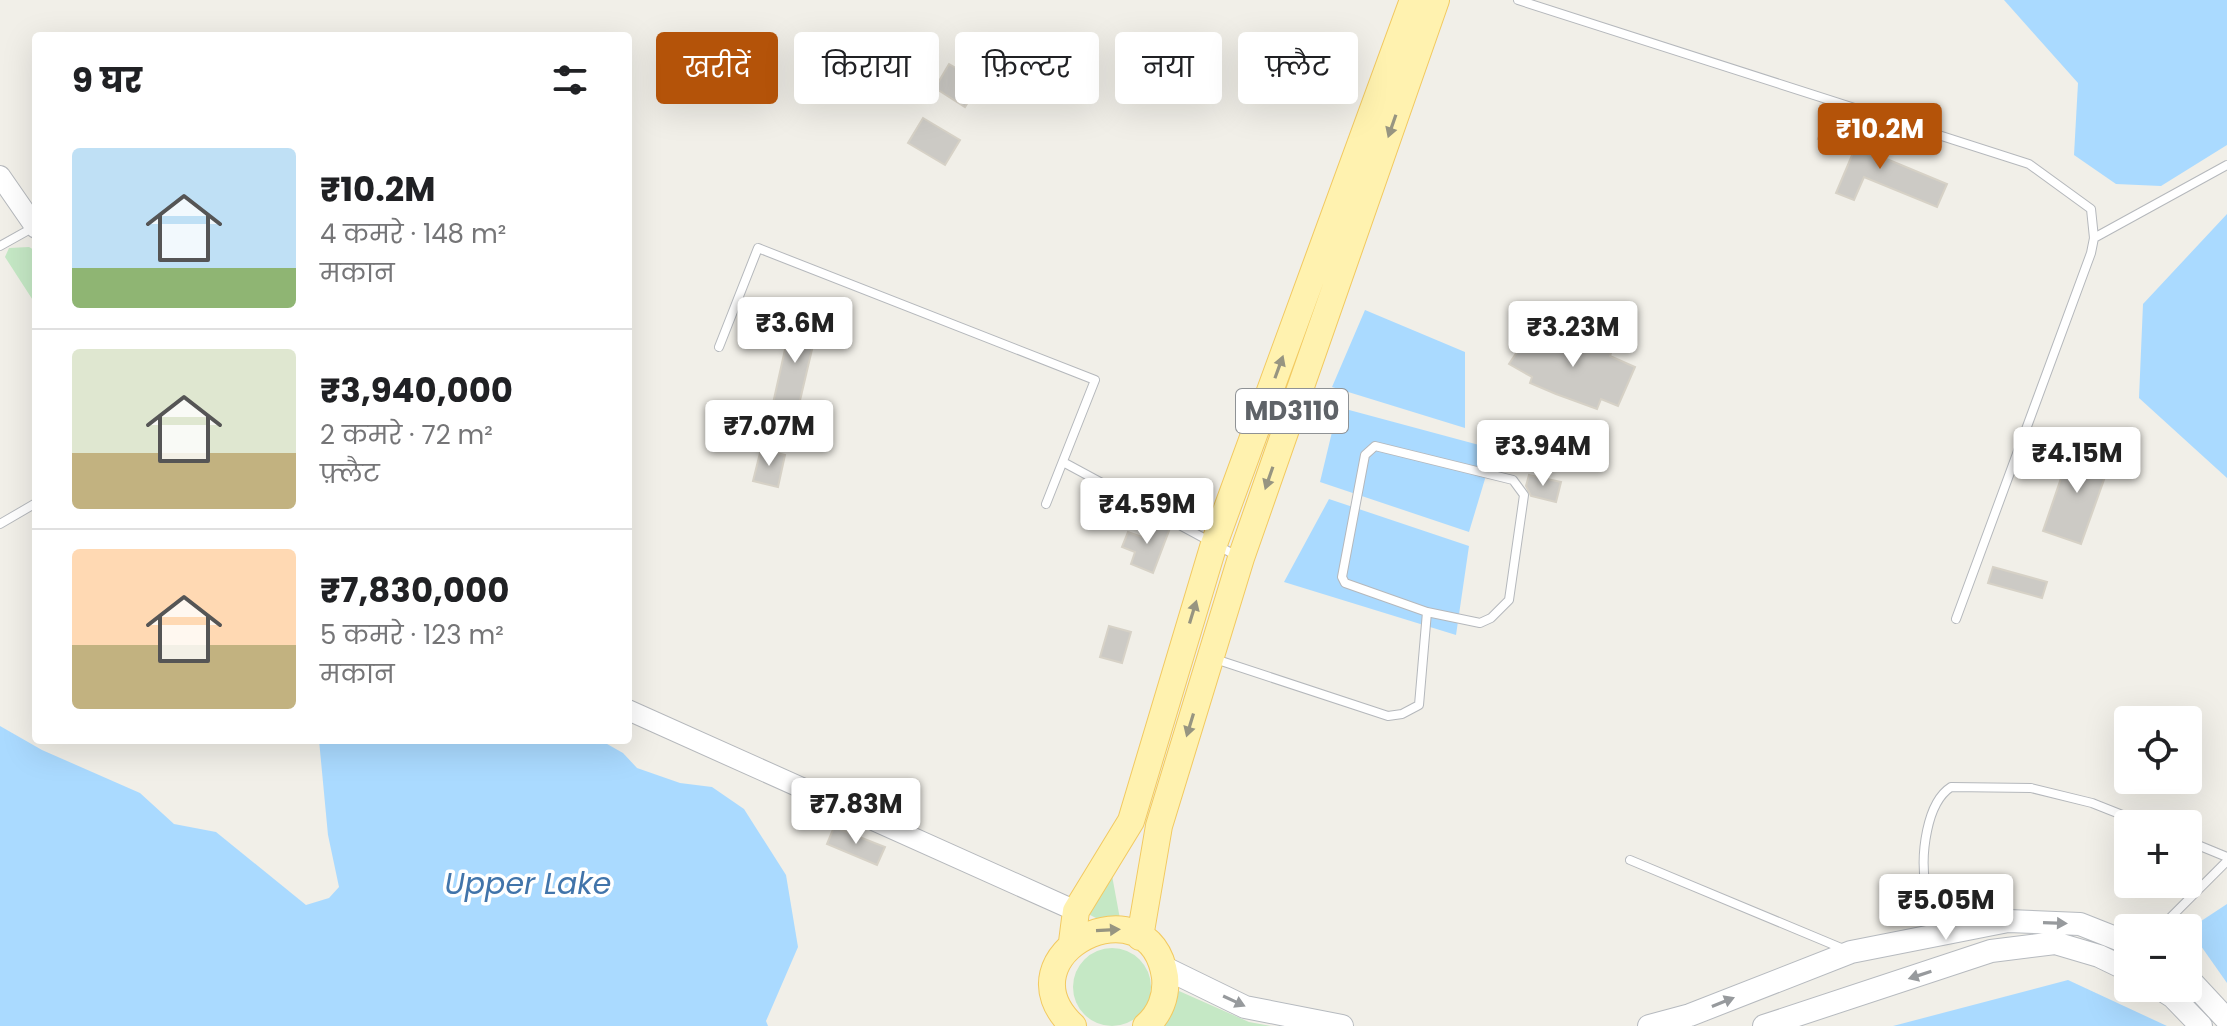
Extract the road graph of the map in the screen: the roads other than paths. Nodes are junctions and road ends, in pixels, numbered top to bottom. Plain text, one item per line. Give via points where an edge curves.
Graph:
1 (1413, 0) edge
2 (1436, 0) edge
3 (1518, 0) edge
4 (2227, 165) edge
5 (0, 176) edge
6 (32, 222) edge
7 (32, 230) edge
8 (2094, 238) junction
9 (0, 246) edge
10 (719, 347) dead end
11 (1063, 462) junction
12 (1046, 504) dead end
13 (32, 505) edge
14 (0, 524) edge
15 (1214, 544) junction
16 (1241, 558) junction
17 (1427, 612) junction
18 (1956, 619) dead end
19 (1211, 657) junction
20 (632, 712) edge
21 (2114, 812) edge
22 (2202, 847) edge
23 (2227, 859) edge
24 (1630, 860) dead end
25 (1076, 911) junction
26 (2174, 914) edge
27 (1940, 934) junction
28 (1140, 937) junction
29 (2114, 937) edge
30 (1072, 942) junction
31 (1851, 952) junction
32 (2114, 963) edge
33 (1163, 967) junction
34 (2202, 993) edge
35 (2178, 1002) edge
36 (1062, 1020) edge
37 (2227, 1020) edge
38 (1146, 1026) edge
39 (1342, 1026) edge
40 (1649, 1026) edge
41 (1764, 1026) edge
42 (2201, 1026) edge

15 -> 1 main road, MD3110
2 -> 16 main road, MD3110
3 - 8 lane via 2029,164 2091,209
4 - 8 lane
5 - 6 street
7 - 9 lane
8 - 18 lane
10 - 11 lane via 758,248 1095,380
11 - 12 lane
11 - 15 lane
13 - 14 lane
15 - 16 lane
25 -> 15 main road, MD3110 via 1131,821
16 - 19 main road, MD3110
17 - 17 lane via 1351,586 1342,577 1365,455 1375,446 1513,480 1524,495 1509,600 1480,623
17 - 19 lane via 1419,705 1402,714 1388,716
19 -> 28 main road, MD3110 via 1159,826
20 - 25 street
21 - 27 lane via 2031,788 1951,787 1941,794 1932,811 1924,867
22 - 23 lane
23 - 26 lane
24 - 31 lane
25 - 30 main road
27 -> 29 main road via 2008,921 2080,924
27 - 31 main road
30 -> 28 main road via 1105,928
28 - 33 main road
30 - 36 main road via 1054,973
40 -> 31 main road
32 -> 41 main road via 2055,943 1991,951
33 - 38 main road via 1162,1004
33 -> 39 main road via 1245,1007
34 - 37 main road
35 - 42 main road

